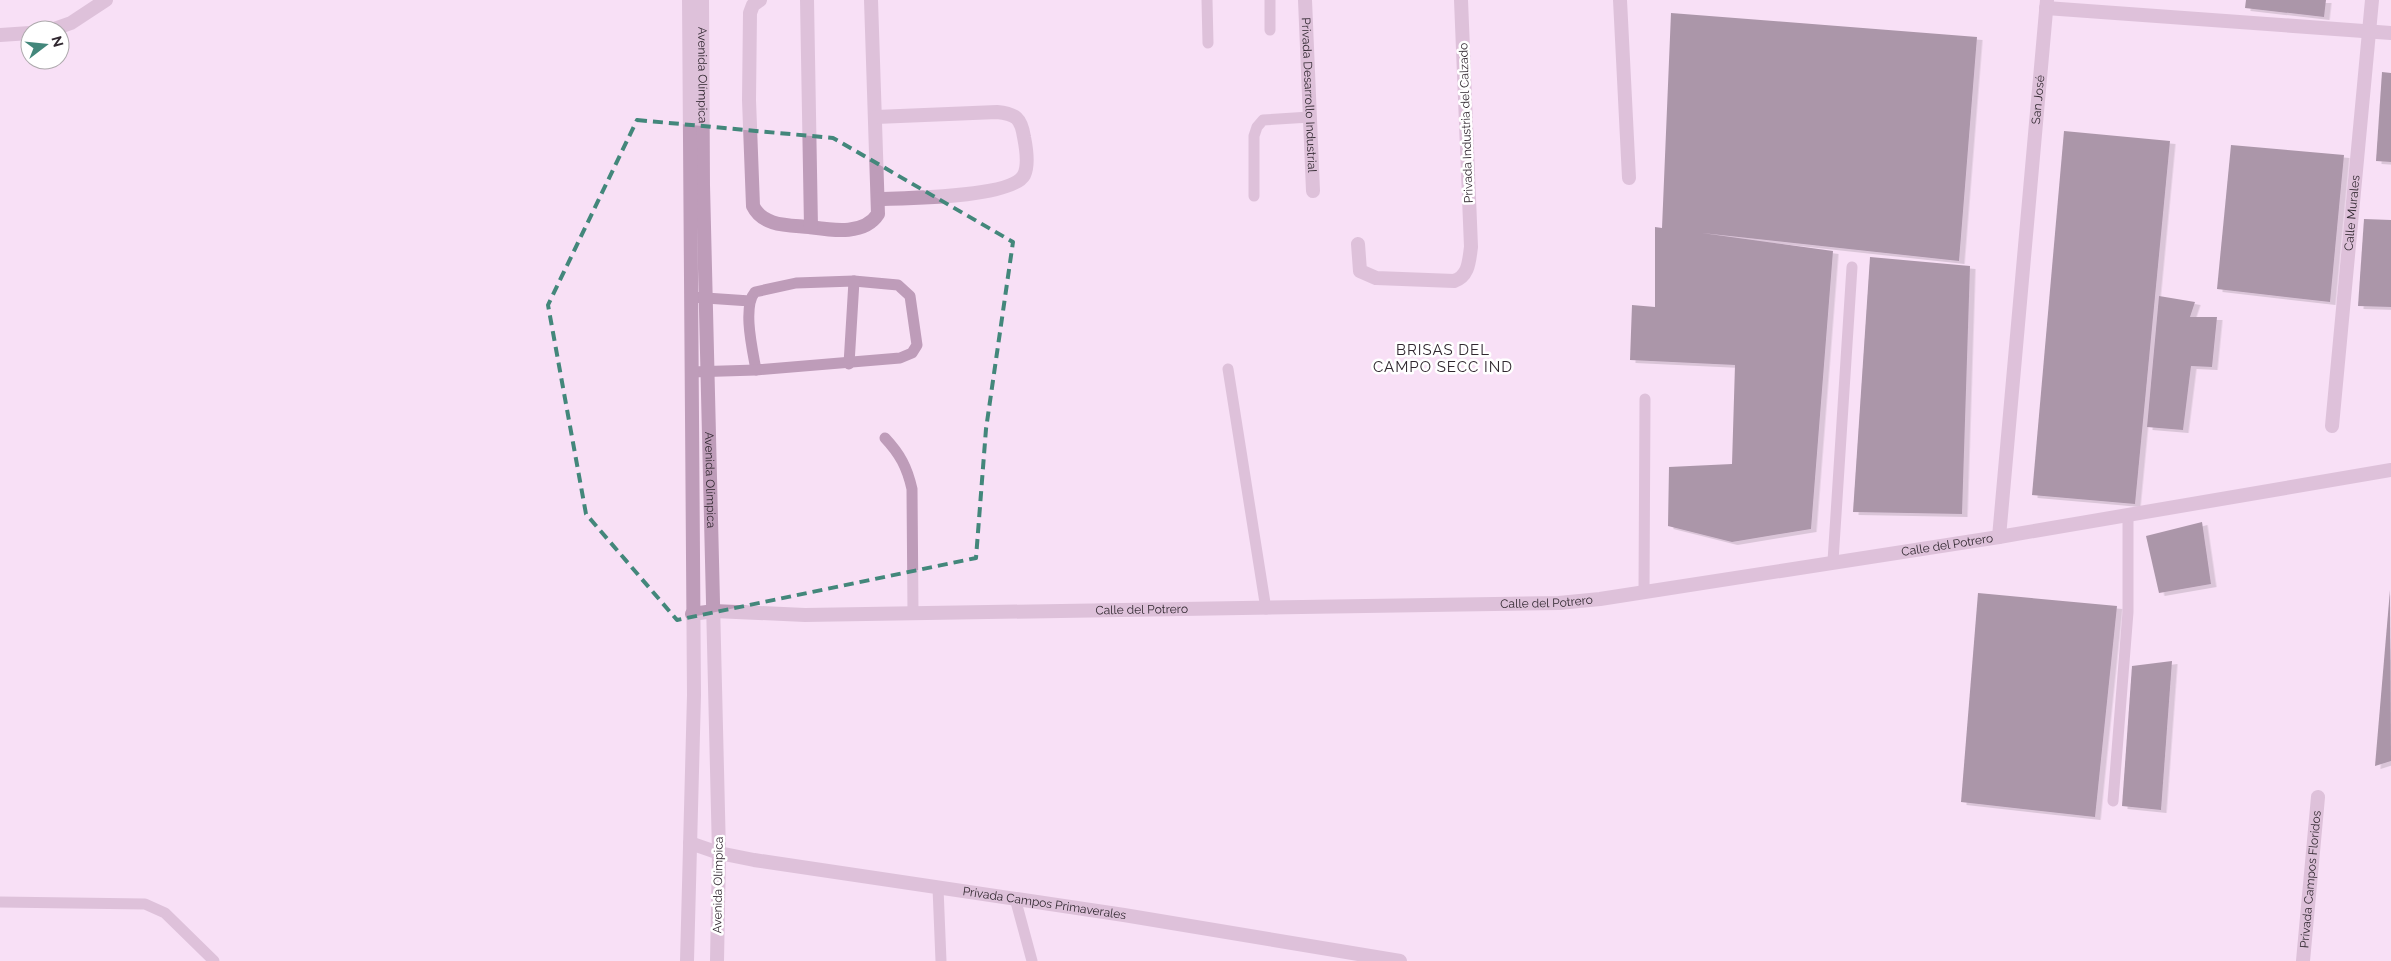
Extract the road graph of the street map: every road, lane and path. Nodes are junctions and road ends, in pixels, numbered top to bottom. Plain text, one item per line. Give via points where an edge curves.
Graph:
1 (106, 0) edge
2 (689, 0) edge
3 (702, 0) edge
4 (760, 0) edge
5 (807, 0) edge
6 (871, 0) edge
7 (1207, 0) edge
8 (1270, 0) edge
9 (1305, 0) edge
10 (1461, 0) edge
11 (1620, 0) edge
12 (2372, 0) edge
13 (2046, 4) edge
14 (70, 24) edge
15 (1270, 30) dead end
16 (2369, 31) junction
17 (20, 33) edge
18 (2391, 33) edge
19 (0, 35) edge
20 (1208, 43) dead end
21 (876, 117) junction
22 (1310, 117) junction
23 (1629, 178) dead end
24 (1313, 191) dead end
25 (1254, 196) dead end
26 (879, 199) junction
27 (811, 228) junction
28 (1358, 244) dead end
29 (1852, 267) dead end
30 (854, 281) junction
31 (691, 297) junction
32 (706, 298) junction
33 (750, 300) junction
34 (849, 364) junction
35 (1228, 369) dead end
36 (756, 370) junction
37 (691, 372) junction
38 (707, 372) junction
39 (1645, 399) dead end
40 (2332, 426) dead end
41 (885, 438) dead end
42 (2391, 470) edge
43 (2128, 515) junction
44 (1999, 536) junction
45 (1832, 561) junction
46 (1644, 592) junction
47 (1266, 609) junction
48 (714, 610) junction
49 (913, 613) junction
50 (692, 614) junction
51 (2318, 797) dead end
52 (2113, 801) dead end
53 (690, 844) junction
54 (719, 853) junction
55 (938, 888) junction
56 (1015, 898) junction
57 (0, 902) edge
58 (214, 961) edge
59 (687, 961) edge
60 (717, 961) edge
61 (941, 961) edge
62 (1032, 961) edge
63 (1400, 961) edge
64 (2303, 961) edge

1 - 14 street
2 - 31 street, Avenida Olímpica
3 - 32 street, Avenida Olímpica
4 - 27 street via 750,13 753,206 760,216 773,223
5 - 27 street
6 - 21 street
7 - 20 lane
8 - 15 lane
9 - 22 street, Privada Desarrollo Industrial
10 - 28 street, Privada Industria del Calzado via 1472,246 1467,270 1462,278 1454,281 1368,276 1360,271
11 - 23 street
12 - 16 street, Calle Murales
13 - 16 street, San José
13 - 44 street, San José
16 - 18 street, San José
16 - 40 street, Calle Murales
17 - 19 street
21 - 26 street
21 - 26 street via 998,112 1018,116 1022,123 1026,164 1020,180 1005,188 946,196
22 - 24 street, Privada Desarrollo Industrial
22 - 25 lane via 1263,120 1258,127 1254,136
26 - 27 street via 874,221 862,227 826,231
29 - 45 lane
30 - 33 lane via 796,283 755,292
30 - 34 lane
30 - 34 lane via 898,285 910,296 917,345 912,354 900,358
31 - 32 lane
31 - 37 street, Avenida Olímpica
32 - 33 lane
32 - 38 street, Avenida Olímpica
33 - 36 lane via 749,321
34 - 36 lane
35 - 47 lane
36 - 38 lane
37 - 38 lane
37 - 50 street, Avenida Olímpica
38 - 48 street, Avenida Olímpica
39 - 46 lane
41 - 49 lane via 899,453 912,489
42 - 43 street, Calle del Potrero
43 - 44 street, Calle del Potrero
43 - 52 lane via 2128,612
44 - 45 street, Calle del Potrero
45 - 46 street, Calle del Potrero
46 - 47 street, Calle del Potrero via 1558,603
47 - 49 street, Calle del Potrero
48 - 49 street, Calle del Potrero via 805,615
48 - 50 street, Calle del Potrero
48 - 54 street, Avenida Olímpica
50 - 53 street, Avenida Olímpica via 694,695
51 - 64 street, Privada Campos Floridos
53 - 54 street, Privada Campos Primaverales
53 - 59 street, Avenida Olímpica
54 - 55 street, Privada Campos Primaverales
54 - 60 street, Avenida Olímpica
55 - 56 street, Privada Campos Primaverales
55 - 61 lane
56 - 62 lane
56 - 63 street, Privada Campos Primaverales
57 - 58 lane via 145,904 165,913

